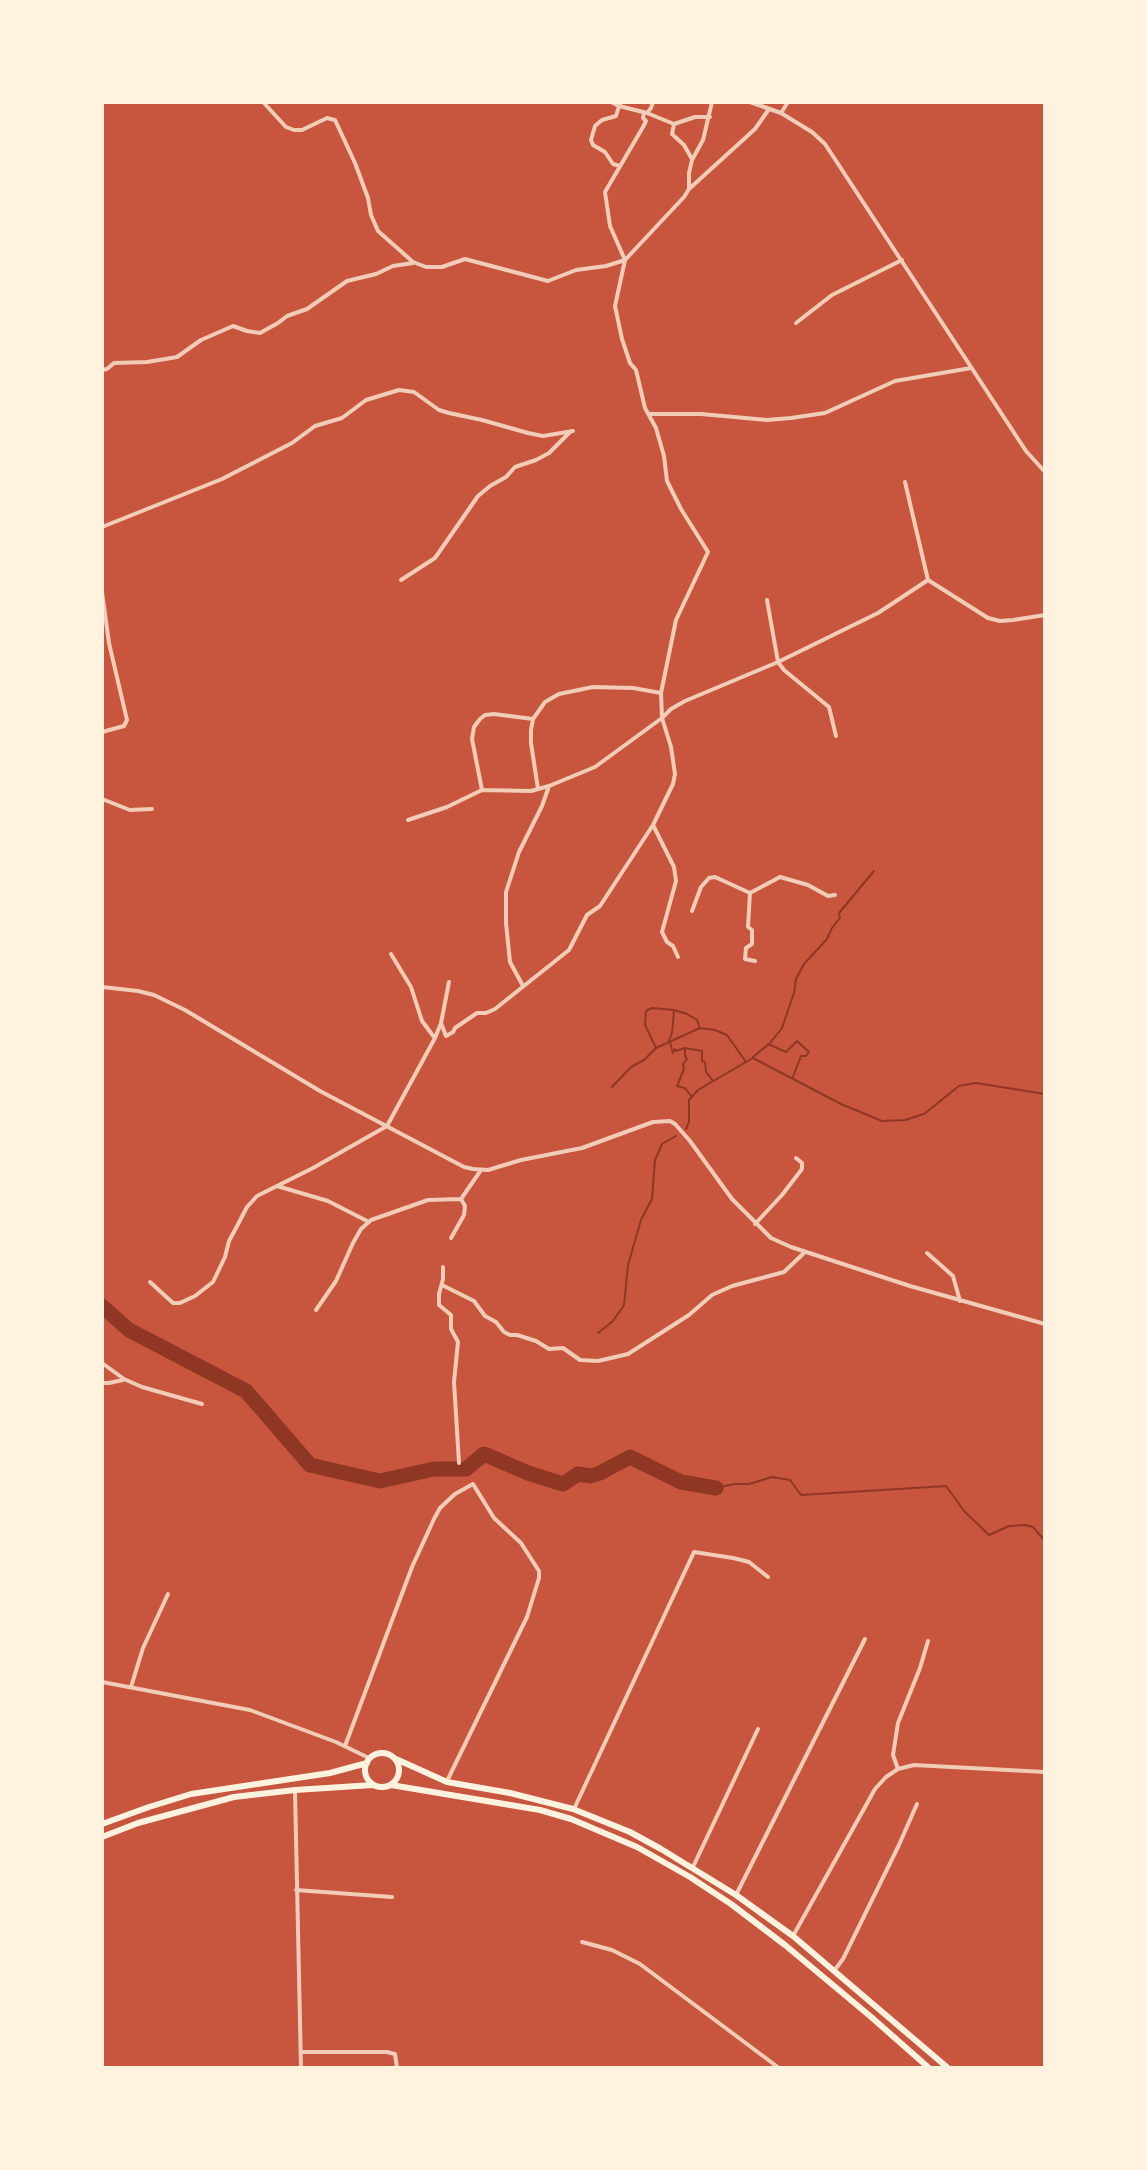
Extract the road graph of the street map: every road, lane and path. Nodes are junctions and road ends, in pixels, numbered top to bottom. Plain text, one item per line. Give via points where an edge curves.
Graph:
1 (263, 102) edge
2 (611, 102) edge
3 (653, 102) edge
4 (712, 102) edge
5 (750, 102) edge
6 (788, 102) edge
7 (620, 104) edge
8 (769, 109) junction
9 (781, 112) junction
10 (645, 113) junction
11 (710, 117) junction
12 (675, 124) junction
13 (692, 160) junction
14 (620, 166) junction
15 (689, 189) junction
16 (625, 260) junction
17 (902, 260) junction
18 (413, 262) junction
19 (796, 323) dead end
20 (971, 368) junction
21 (102, 370) edge
22 (649, 414) junction
23 (1044, 469) edge
24 (906, 482) dead end
25 (102, 527) edge
26 (401, 580) dead end
27 (928, 580) junction
28 (102, 592) edge
29 (767, 600) dead end
30 (1045, 615) edge
31 (778, 662) junction
32 (661, 693) junction
33 (662, 718) junction
34 (533, 719) junction
35 (102, 732) edge
36 (836, 736) dead end
37 (549, 786) junction
38 (482, 790) junction
39 (538, 790) junction
40 (102, 798) edge
41 (152, 809) dead end
42 (408, 820) dead end
43 (653, 825) junction
44 (750, 893) junction
45 (835, 895) dead end
46 (692, 911) dead end
47 (391, 954) dead end
48 (678, 957) dead end
49 (755, 961) dead end
50 (449, 982) dead end
51 (522, 986) junction
52 (102, 987) edge
53 (441, 1023) junction
54 (435, 1038) junction
55 (387, 1126) junction
56 (796, 1158) dead end
57 (481, 1170) junction
58 (276, 1186) junction
59 (461, 1199) junction
60 (369, 1222) junction
61 (755, 1224) junction
62 (451, 1238) dead end
63 (805, 1252) junction
64 (927, 1254) dead end
65 (443, 1267) dead end
66 (150, 1282) dead end
67 (442, 1285) junction
68 (960, 1301) junction
69 (316, 1310) dead end
70 (1045, 1324) edge
71 (102, 1363) edge
72 (124, 1379) junction
73 (102, 1383) edge
74 (202, 1404) dead end
75 (459, 1463) dead end
76 (768, 1578) dead end
77 (168, 1594) dead end
78 (865, 1639) dead end
79 (928, 1641) dead end
80 (102, 1682) edge
81 (130, 1687) junction
82 (758, 1729) dead end
83 (345, 1746) junction
84 (396, 1759) junction
85 (368, 1760) junction
86 (898, 1769) junction
87 (1045, 1772) edge
88 (447, 1782) junction
89 (373, 1785) junction
90 (392, 1785) junction
91 (295, 1790) junction
92 (917, 1804) dead end
93 (573, 1809) junction
94 (102, 1824) edge
95 (102, 1837) edge
96 (693, 1867) junction
97 (296, 1890) junction
98 (736, 1895) junction
99 (392, 1897) dead end
100 (793, 1936) junction
101 (582, 1942) dead end
102 (834, 1972) junction
103 (301, 2052) junction
104 (927, 2067) edge
105 (301, 2068) edge
106 (397, 2068) edge
107 (779, 2068) edge
108 (948, 2068) edge

1 - 18 street via 286,127 294,130 327,118 335,120 355,163 378,231
2 - 7 street
3 - 10 street
4 - 11 street
5 - 8 street
6 - 9 street
7 - 10 street
7 - 14 street via 616,116 595,126 591,140 613,164
8 - 9 street
8 - 15 street via 755,129
9 - 17 street via 825,144
10 - 12 street
10 - 14 street via 646,121
11 - 12 street
11 - 13 street
12 - 13 street via 672,134
13 - 15 street
14 - 16 street via 605,192 613,236
15 - 16 street
16 - 18 street via 576,270 548,281 465,259 442,267
16 - 22 street via 615,306 622,339
17 - 19 street via 832,295
17 - 20 street
18 - 21 street via 347,281 307,309 260,333 233,326 201,340 177,357 114,363
20 - 22 street via 895,381 833,410 791,418
20 - 23 street via 1026,451
22 - 32 street via 664,456 667,481 708,552 676,620
24 - 27 street
25 - 26 street via 222,478 292,443 315,426 342,417 366,400 399,390 414,392 438,410 528,433 543,436 572,431 549,453 515,467 478,496 435,558
27 - 30 street via 988,618 1000,621
27 - 31 street via 878,613
28 - 35 street via 127,720 124,726
29 - 31 street
31 - 33 street via 685,701
31 - 36 street via 829,707
32 - 33 street
32 - 34 street via 617,687 573,690 544,702
33 - 37 street via 595,767
33 - 43 street via 675,774
34 - 38 street via 485,715 474,727 472,739
34 - 39 street via 531,743
37 - 39 street
37 - 51 street via 506,892 510,962
38 - 39 street
38 - 42 street
40 - 41 street via 130,810
43 - 48 street via 674,867 676,881 662,932
43 - 51 street via 600,906 587,915 569,950
44 - 45 street via 780,877 828,896
44 - 46 street via 715,877 709,878 700,887
44 - 49 street via 748,927 752,930 752,944 746,948 745,959
47 - 54 street via 411,987 422,1021
50 - 53 street
51 - 53 street via 495,1009 477,1013 446,1036
52 - 55 street via 146,993 185,1010 320,1091
53 - 54 street
54 - 55 street
55 - 57 street via 464,1167
55 - 58 street
56 - 61 street via 802,1169
57 - 59 street
57 - 61 street via 582,1148 653,1122 670,1121
58 - 60 street via 328,1201
58 - 66 street via 257,1196 247,1207 213,1282 195,1296 174,1303
59 - 60 street via 428,1200
59 - 62 street via 464,1215
60 - 69 street
61 - 63 street via 771,1238
63 - 67 street via 784,1272 712,1294 689,1315 638,1349 598,1361 580,1360 563,1348 549,1349 536,1341 510,1335 474,1301
63 - 68 street
64 - 68 street via 953,1276
65 - 67 street
67 - 75 street via 438,1305 451,1315 451,1329 458,1342 454,1386
68 - 70 street
71 - 72 street
72 - 73 street
72 - 74 street
76 - 93 street via 749,1562 694,1552
77 - 81 street
78 - 98 street
79 - 86 street via 898,1723 893,1755
80 - 81 street
81 - 83 street via 250,1710
82 - 96 street
83 - 85 street
83 - 88 street via 434,1519 455,1494 473,1484 495,1518 521,1543 538,1571 538,1578 526,1617
84 - 85 highway via 383,1753
84 - 88 highway
84 - 90 highway via 400,1773
85 - 89 highway via 366,1777
85 - 94 highway via 330,1773 191,1794
86 - 87 street via 922,1765
86 - 100 street via 875,1789
88 - 93 highway
89 - 90 highway
89 - 91 highway
90 - 104 highway via 540,1810 637,1847 731,1904
91 - 95 highway via 234,1797
91 - 97 street
92 - 102 street
93 - 96 highway via 630,1832
96 - 98 highway
97 - 99 street
97 - 103 street
98 - 100 highway
100 - 102 highway
101 - 107 street via 612,1950 640,1964
102 - 108 highway
103 - 105 street
103 - 106 street via 387,2052 395,2054

